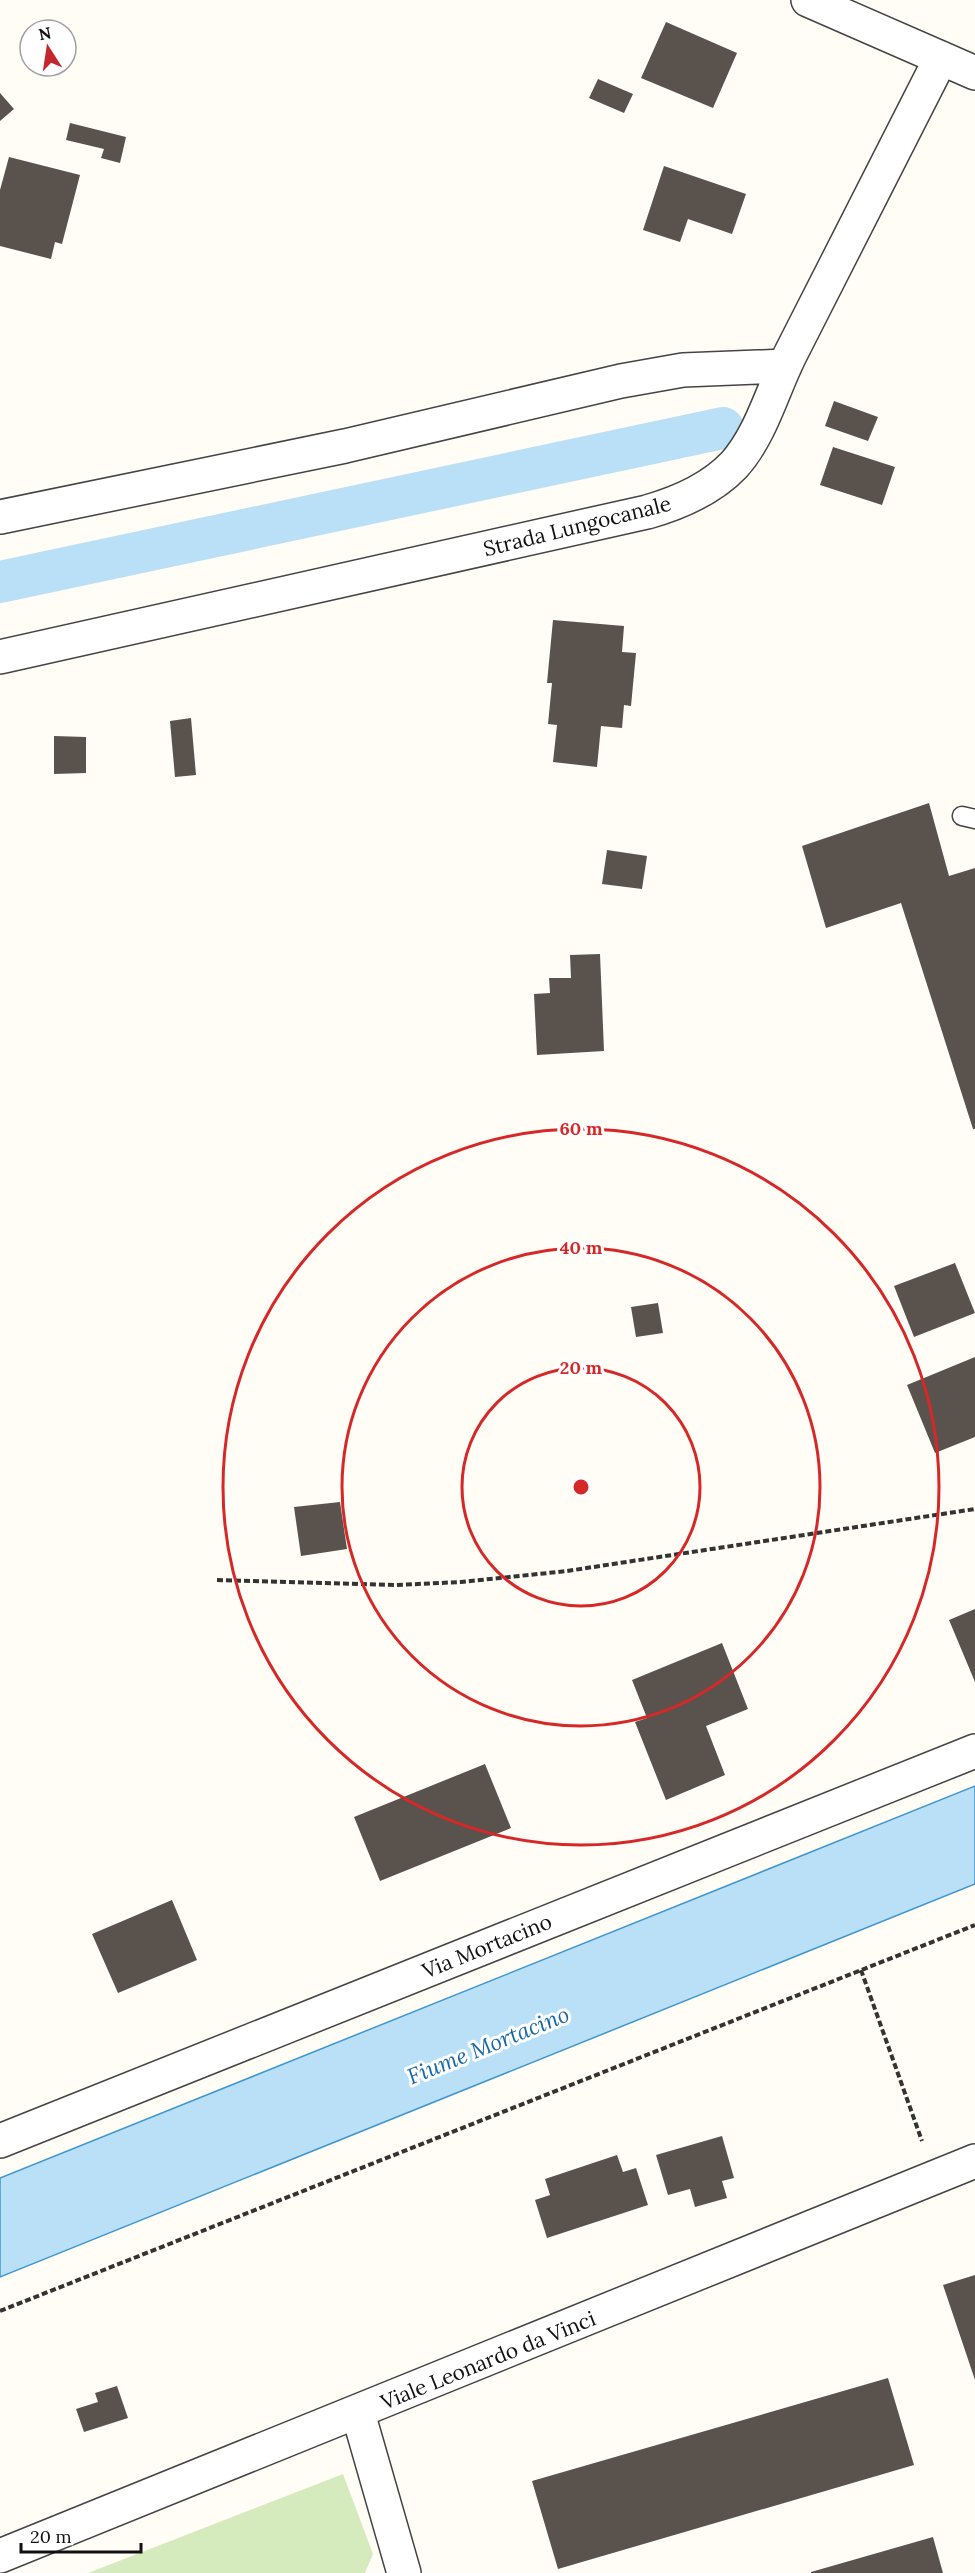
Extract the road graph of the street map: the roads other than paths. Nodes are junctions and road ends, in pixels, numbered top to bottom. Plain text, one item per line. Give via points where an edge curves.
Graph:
1 (808, 0) edge
2 (941, 58) junction
3 (975, 73) edge
4 (785, 366) junction
5 (0, 517) edge
6 (0, 657) edge
7 (975, 1751) edge
8 (0, 2141) edge
9 (975, 2162) edge
10 (358, 2413) junction
11 (14, 2559) edge
12 (404, 2573) edge

1 - 2 street
2 - 3 street
2 - 4 street, Strada Lungocanale
4 - 5 street via 683,370 621,381 345,446
4 - 6 street, Strada Lungocanale via 752,438 735,464 707,487 660,508
7 - 8 street, Via Mortacino
9 - 10 street, Viale Leonardo da Vinci
10 - 11 street, Viale Leonardo da Vinci
10 - 12 street

